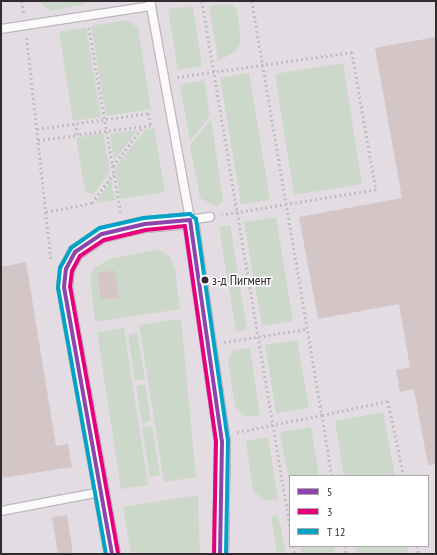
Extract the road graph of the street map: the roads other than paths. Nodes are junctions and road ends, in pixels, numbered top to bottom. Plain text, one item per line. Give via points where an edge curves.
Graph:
1 (151, 4) edge
2 (1, 30) edge
3 (210, 217) road end
4 (190, 220) junction
5 (101, 492) junction
6 (1, 511) edge
7 (112, 554) edge
8 (220, 554) edge

1 - 2 lane
1 - 4 lane
3 - 4 lane
4 - 5 street via 123,227 102,234 75,252 68,260 64,277
4 - 8 street via 221,435
5 - 6 lane
5 - 7 street

